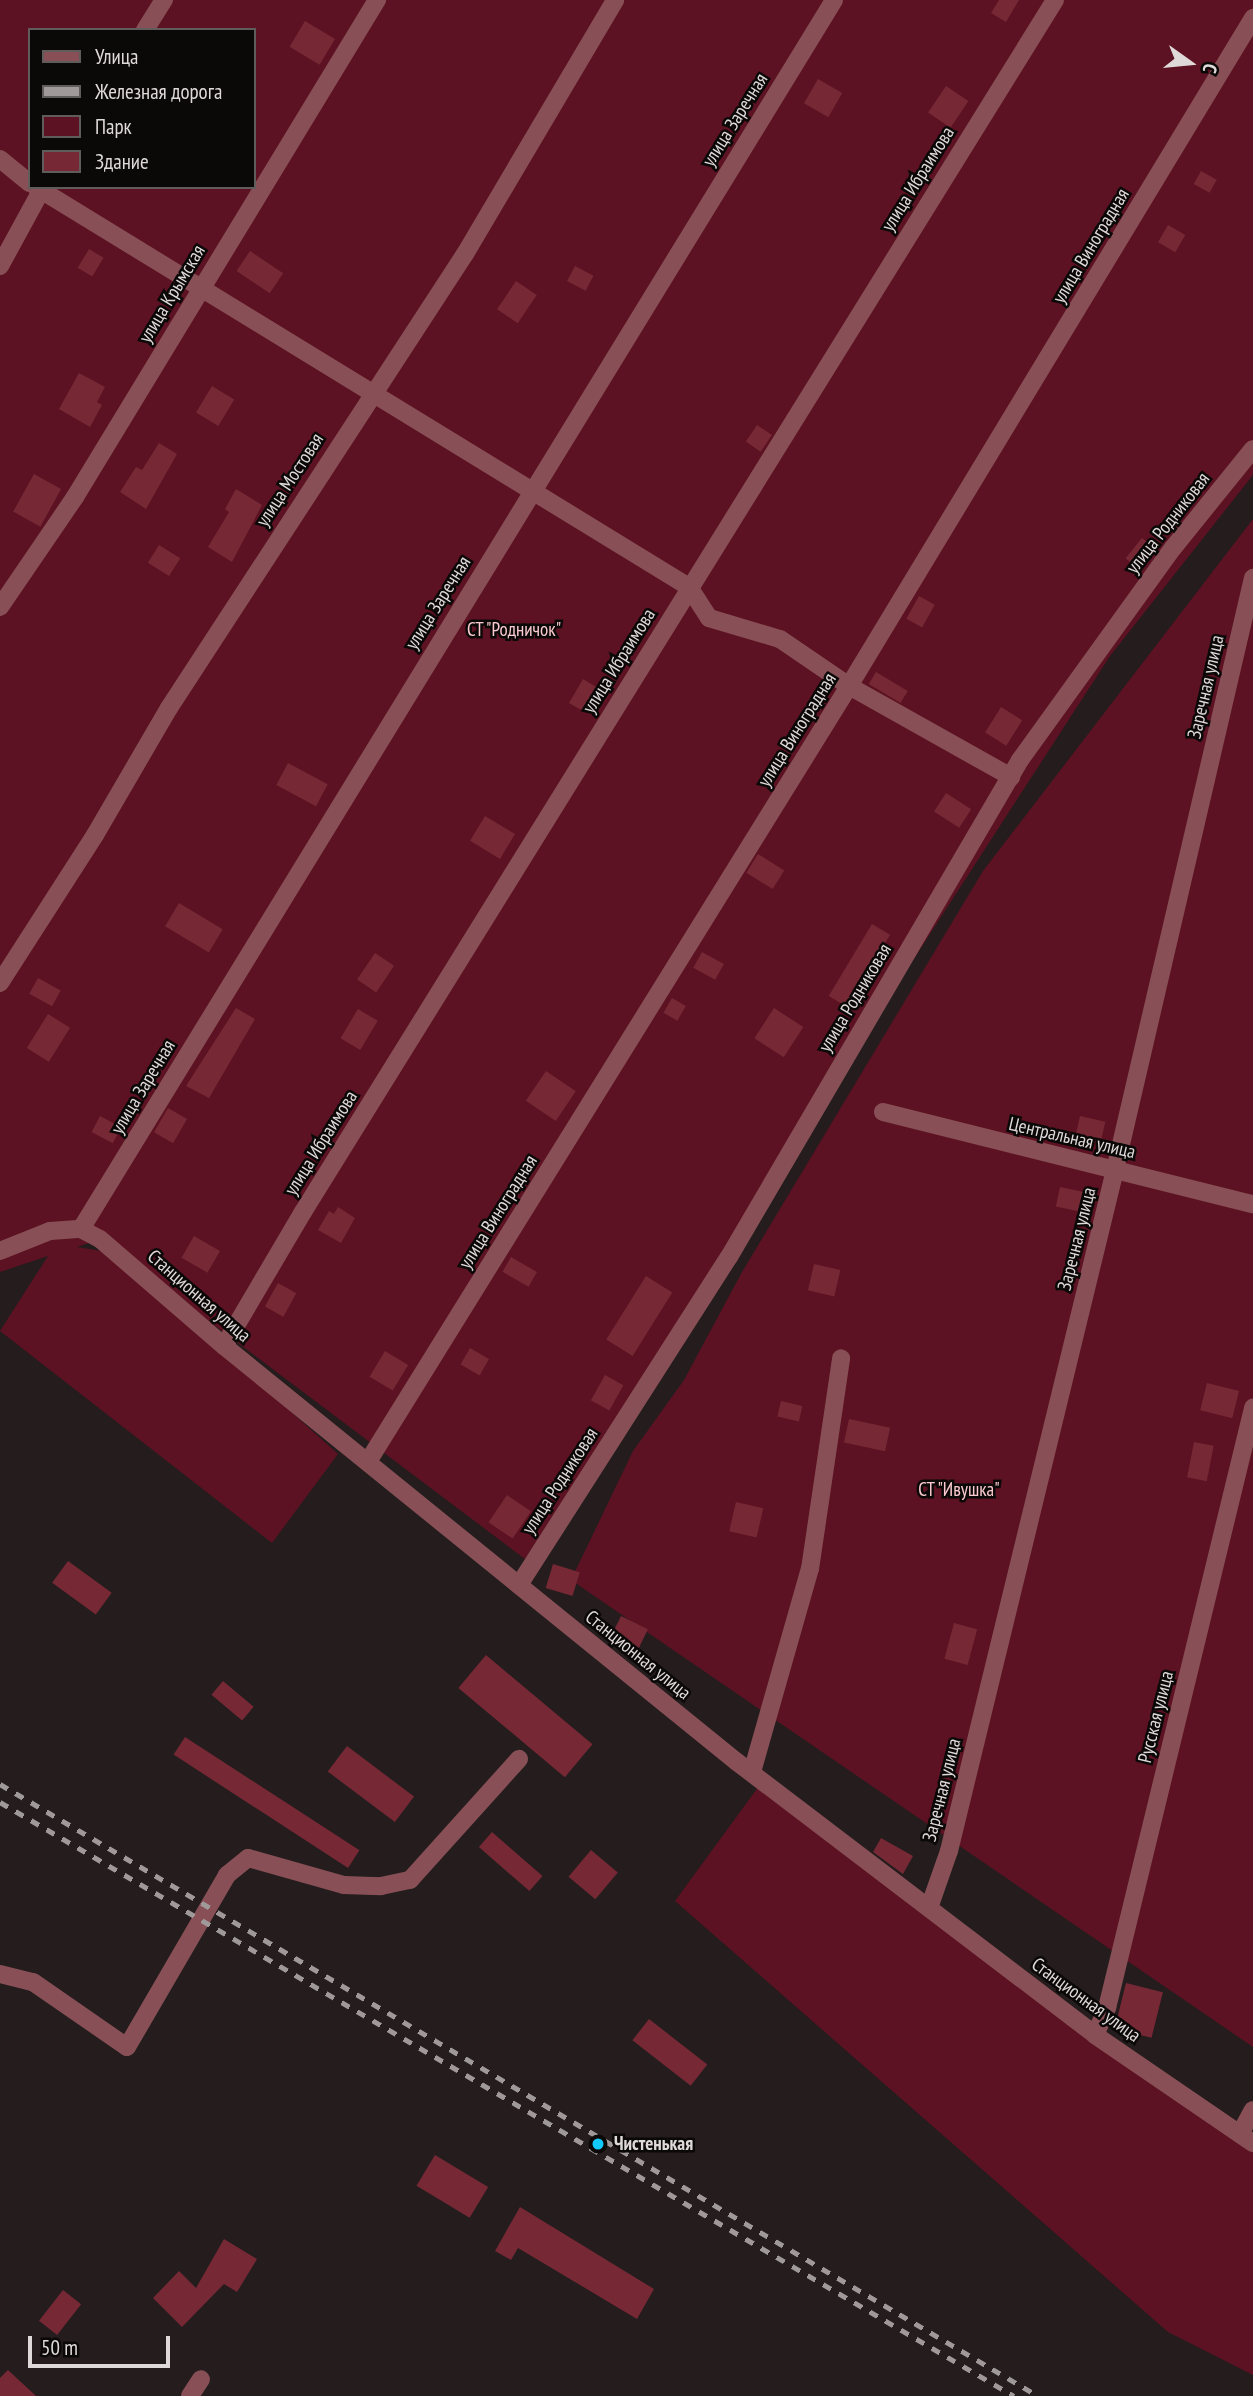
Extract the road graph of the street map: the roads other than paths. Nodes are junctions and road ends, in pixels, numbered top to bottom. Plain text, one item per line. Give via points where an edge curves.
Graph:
1 (164, 0) edge
2 (377, 0) edge
3 (615, 0) edge
4 (834, 0) edge
5 (1055, 0) edge
6 (1253, 18) edge
7 (146, 28) edge
8 (0, 159) edge
9 (28, 180) edge
10 (36, 189) edge
11 (40, 189) edge
12 (0, 266) edge
13 (200, 288) junction
14 (373, 391) junction
15 (1253, 449) edge
16 (531, 491) junction
17 (1253, 578) edge
18 (689, 587) junction
19 (0, 607) edge
20 (849, 686) junction
21 (1011, 777) junction
22 (0, 983) edge
23 (883, 1112) dead end
24 (1115, 1170) junction
25 (1253, 1204) edge
26 (81, 1229) junction
27 (0, 1251) edge
28 (224, 1346) junction
29 (841, 1358) dead end
30 (1253, 1408) edge
31 (369, 1461) junction
32 (519, 1586) junction
33 (519, 1759) dead end
34 (752, 1772) junction
35 (929, 1908) junction
36 (0, 1974) edge
37 (1095, 2035) junction
38 (1253, 2110) edge
39 (1247, 2138) edge
40 (201, 2379) dead end
41 (190, 2396) edge

1 - 7 street
2 - 13 street, улица Крымская
3 - 14 street, улица Мостовая via 465,254
4 - 16 street, улица Заречная
5 - 18 street, улица Ибраимова
6 - 20 street, улица Виноградная
8 - 9 street
10 - 12 street
11 - 13 street
13 - 14 street
13 - 19 street, улица Крымская via 75,497
14 - 16 street
14 - 22 street, улица Мостовая via 169,708
15 - 21 street, улица Родниковая via 1173,548
16 - 18 street
16 - 26 street, улица Заречная
17 - 24 street, Заречная улица
18 - 20 street via 709,618 780,639
18 - 28 street, улица Ибраимова
20 - 21 street
20 - 31 street, улица Виноградная
21 - 32 street, улица Родниковая via 729,1257
23 - 24 street, Центральная улица
24 - 25 street, Центральная улица
24 - 35 street, Заречная улица via 949,1851
26 - 27 street via 50,1231
26 - 28 street, Станционная улица via 100,1238
28 - 31 street, Станционная улица
29 - 34 street via 810,1569
30 - 37 street, Русская улица via 1107,2008
31 - 32 street, Станционная улица
32 - 34 street, Станционная улица
33 - 36 street via 410,1880 382,1886 344,1885 248,1858 227,1875 127,2047 33,1982
34 - 35 street, Станционная улица
35 - 37 street, Станционная улица
37 - 39 street, Станционная улица
38 - 39 street
40 - 41 street

